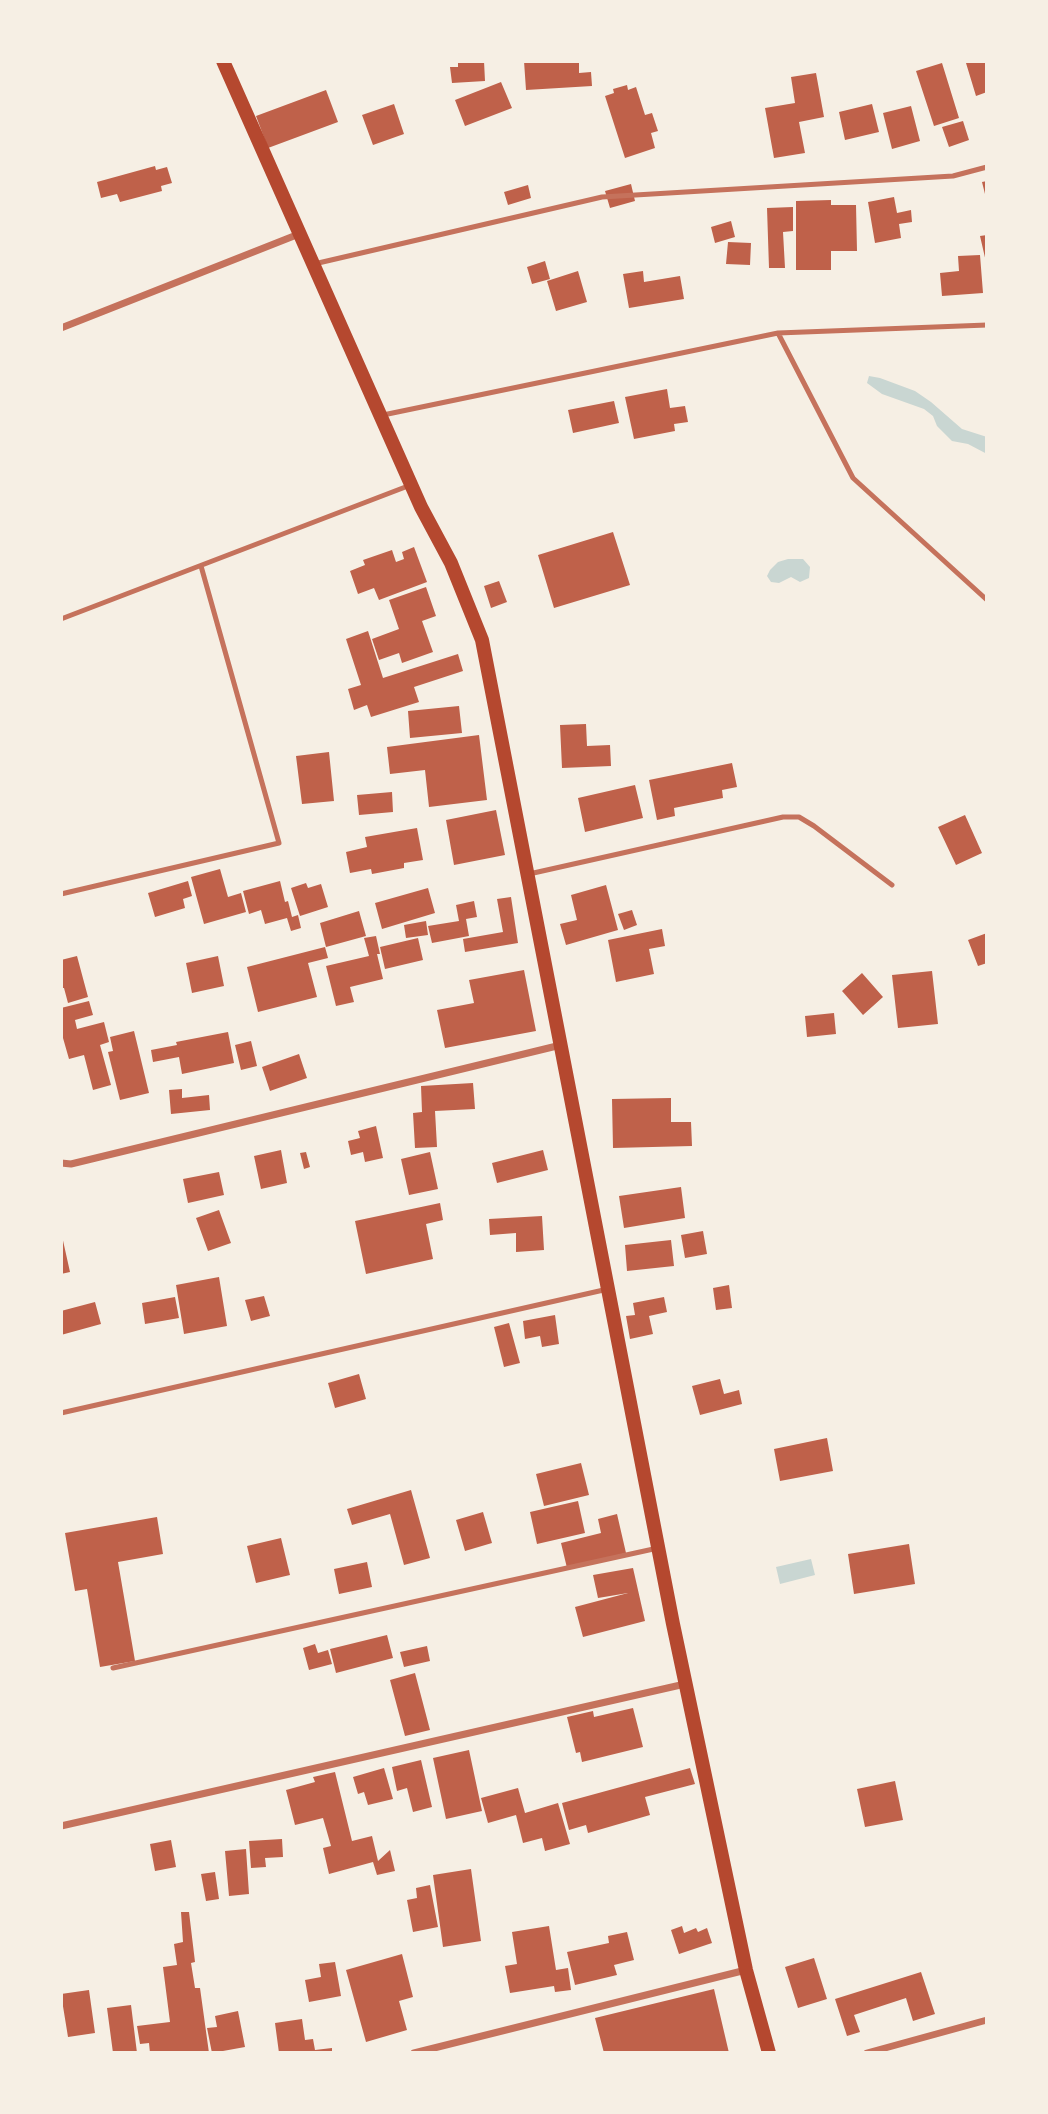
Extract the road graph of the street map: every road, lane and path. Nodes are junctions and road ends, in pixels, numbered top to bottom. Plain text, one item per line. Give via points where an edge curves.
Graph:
1 (223, 61) edge
2 (987, 167) edge
3 (300, 233) junction
4 (313, 264) junction
5 (987, 325) edge
6 (61, 328) edge
7 (778, 333) junction
8 (380, 416) junction
9 (411, 485) junction
10 (201, 566) junction
11 (987, 600) edge
12 (61, 619) edge
13 (529, 874) junction
14 (892, 885) dead end
15 (61, 894) edge
16 (561, 1045) junction
17 (61, 1163) edge
18 (608, 1289) junction
19 (61, 1413) edge
20 (658, 1548) junction
21 (113, 1668) dead end
22 (685, 1684) junction
23 (61, 1826) edge
24 (746, 1970) junction
25 (987, 2020) edge
26 (414, 2053) edge
27 (769, 2053) edge
28 (867, 2053) edge

1 - 3 main road
2 - 4 lane via 953,176 602,197
3 - 4 main road
3 - 6 street
4 - 8 main road
5 - 7 lane
7 - 8 lane
7 - 11 lane via 852,478
8 - 9 main road
9 - 10 lane
9 - 13 main road via 451,563 482,640
10 - 12 lane
10 - 15 lane via 279,843
13 - 14 lane via 799,817
13 - 16 main road
16 - 17 street
16 - 18 main road
18 - 19 lane
18 - 20 main road
20 - 21 lane
20 - 22 main road
22 - 23 street
22 - 24 main road
24 - 26 street
24 - 27 main road
25 - 28 street

